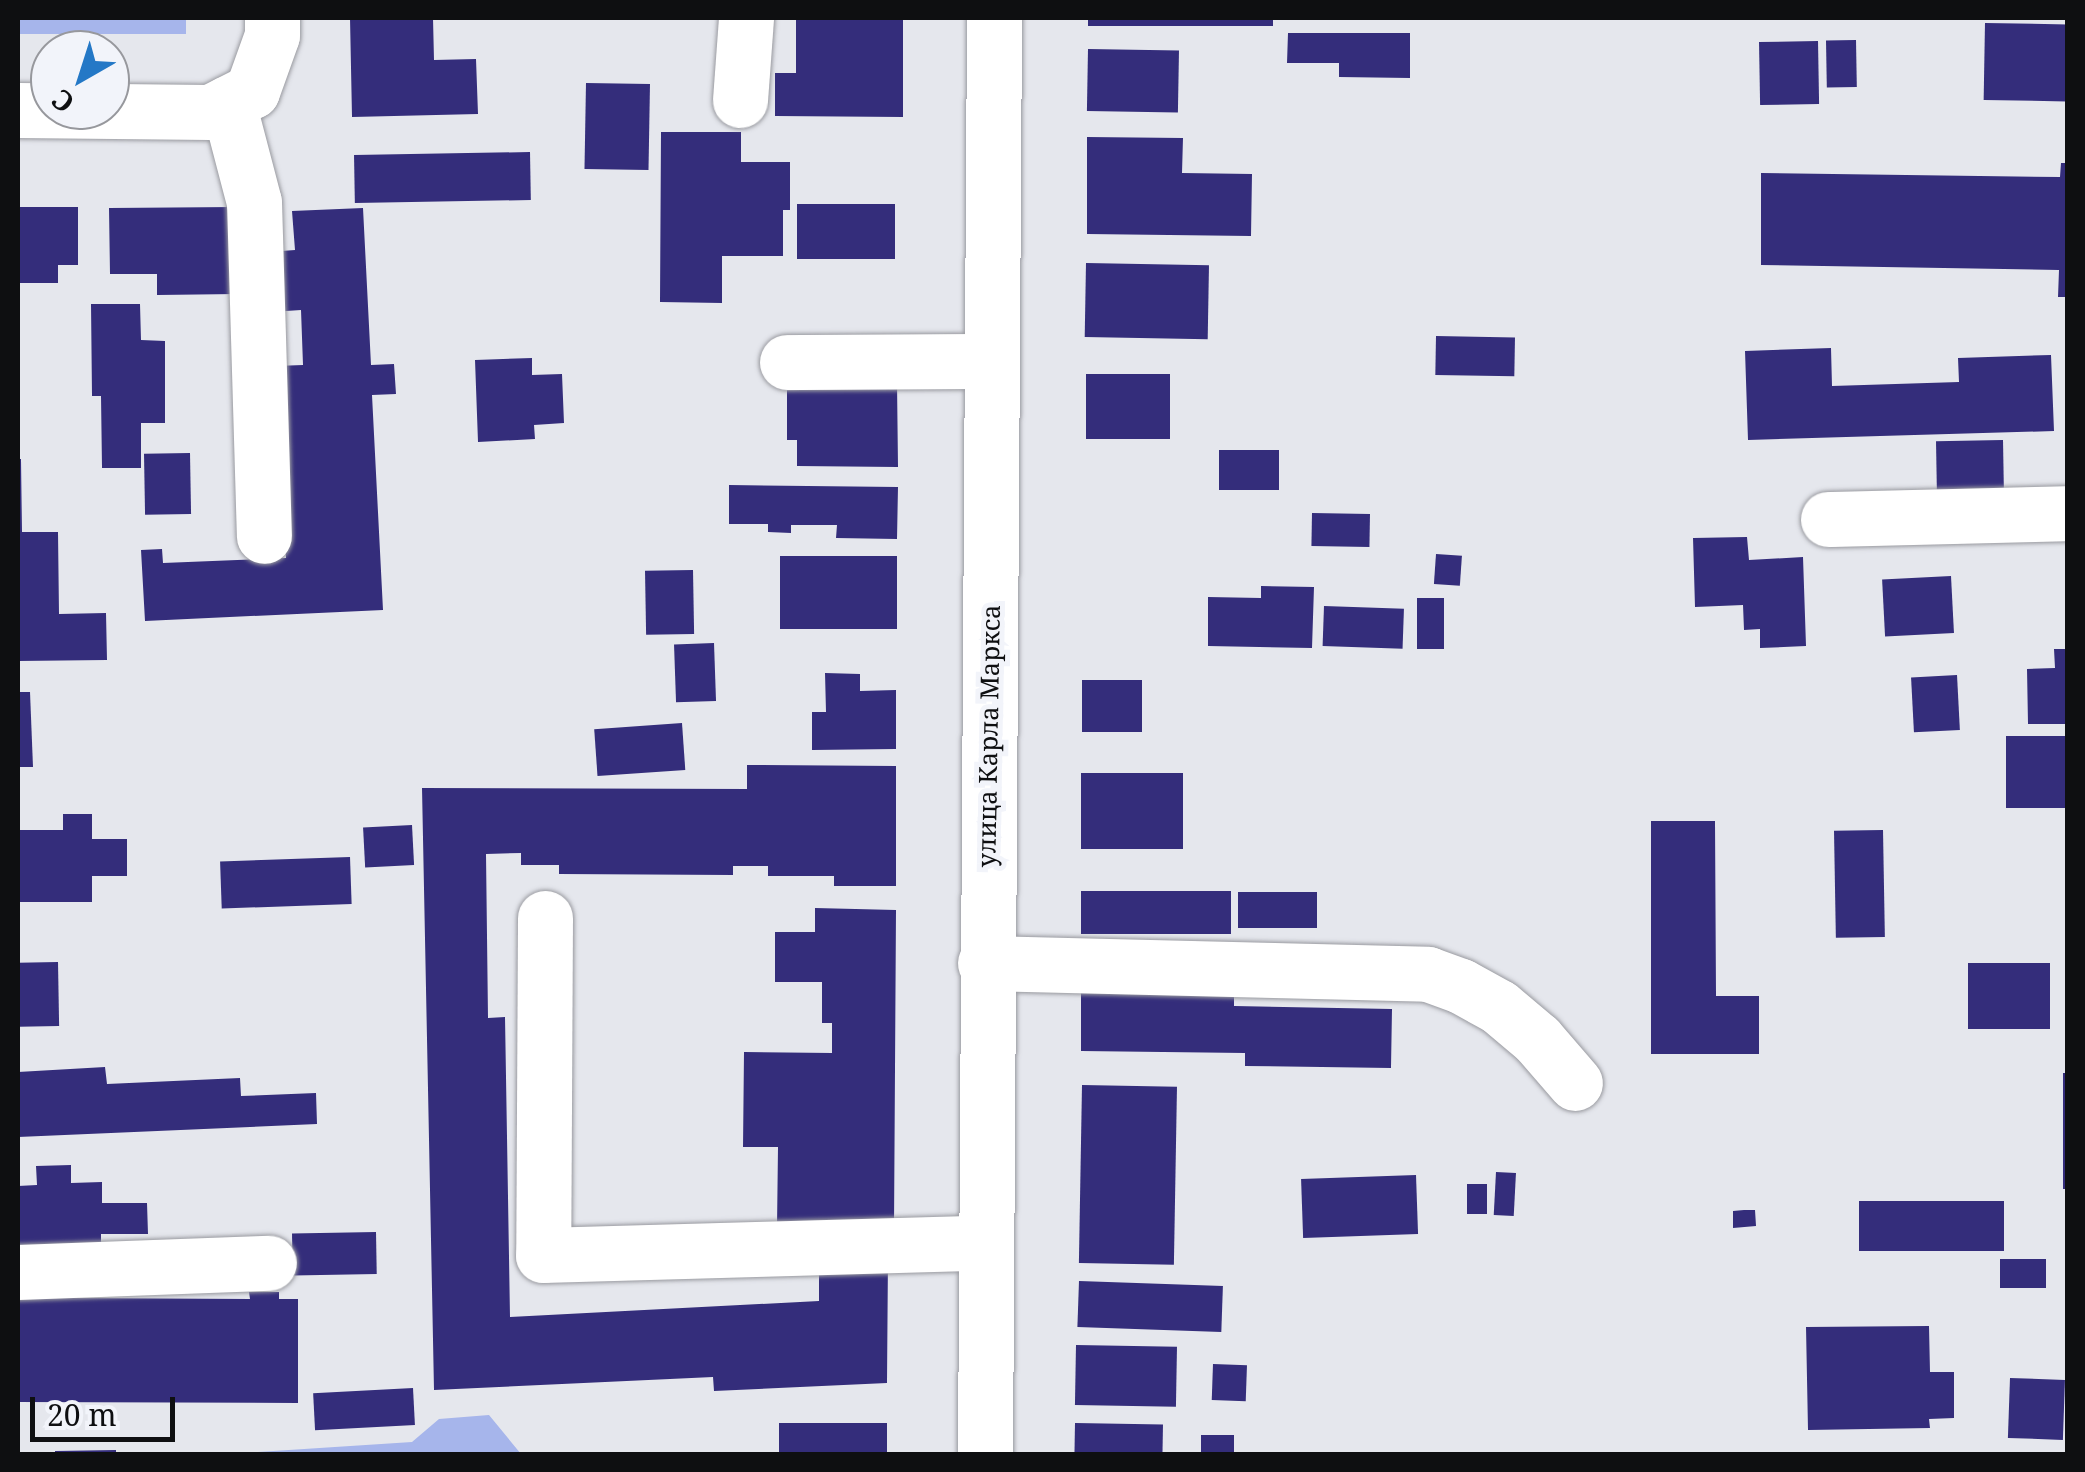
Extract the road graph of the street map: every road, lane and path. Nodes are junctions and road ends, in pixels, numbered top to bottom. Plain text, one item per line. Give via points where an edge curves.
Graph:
1 (272, 18) edge
2 (746, 18) edge
3 (994, 18) edge
4 (740, 100) dead end
5 (228, 104) junction
6 (18, 110) edge
7 (992, 361) junction
8 (787, 362) dead end
9 (2068, 513) edge
10 (1828, 519) dead end
11 (264, 536) dead end
12 (545, 918) dead end
13 (985, 963) junction
14 (1575, 1084) dead end
15 (986, 1243) junction
16 (269, 1263) dead end
17 (18, 1272) edge
18 (985, 1454) edge

1 - 5 street via 252,91
2 - 4 street
3 - 7 street, улица Карла Маркса
5 - 6 street via 210,112
5 - 11 street via 254,202
7 - 8 street
7 - 13 street, улица Карла Маркса
9 - 10 street
12 - 15 street via 543,1255
13 - 14 street via 1428,974 1498,1007
13 - 15 street, улица Карла Маркса
15 - 18 street, улица Карла Маркса
16 - 17 street

